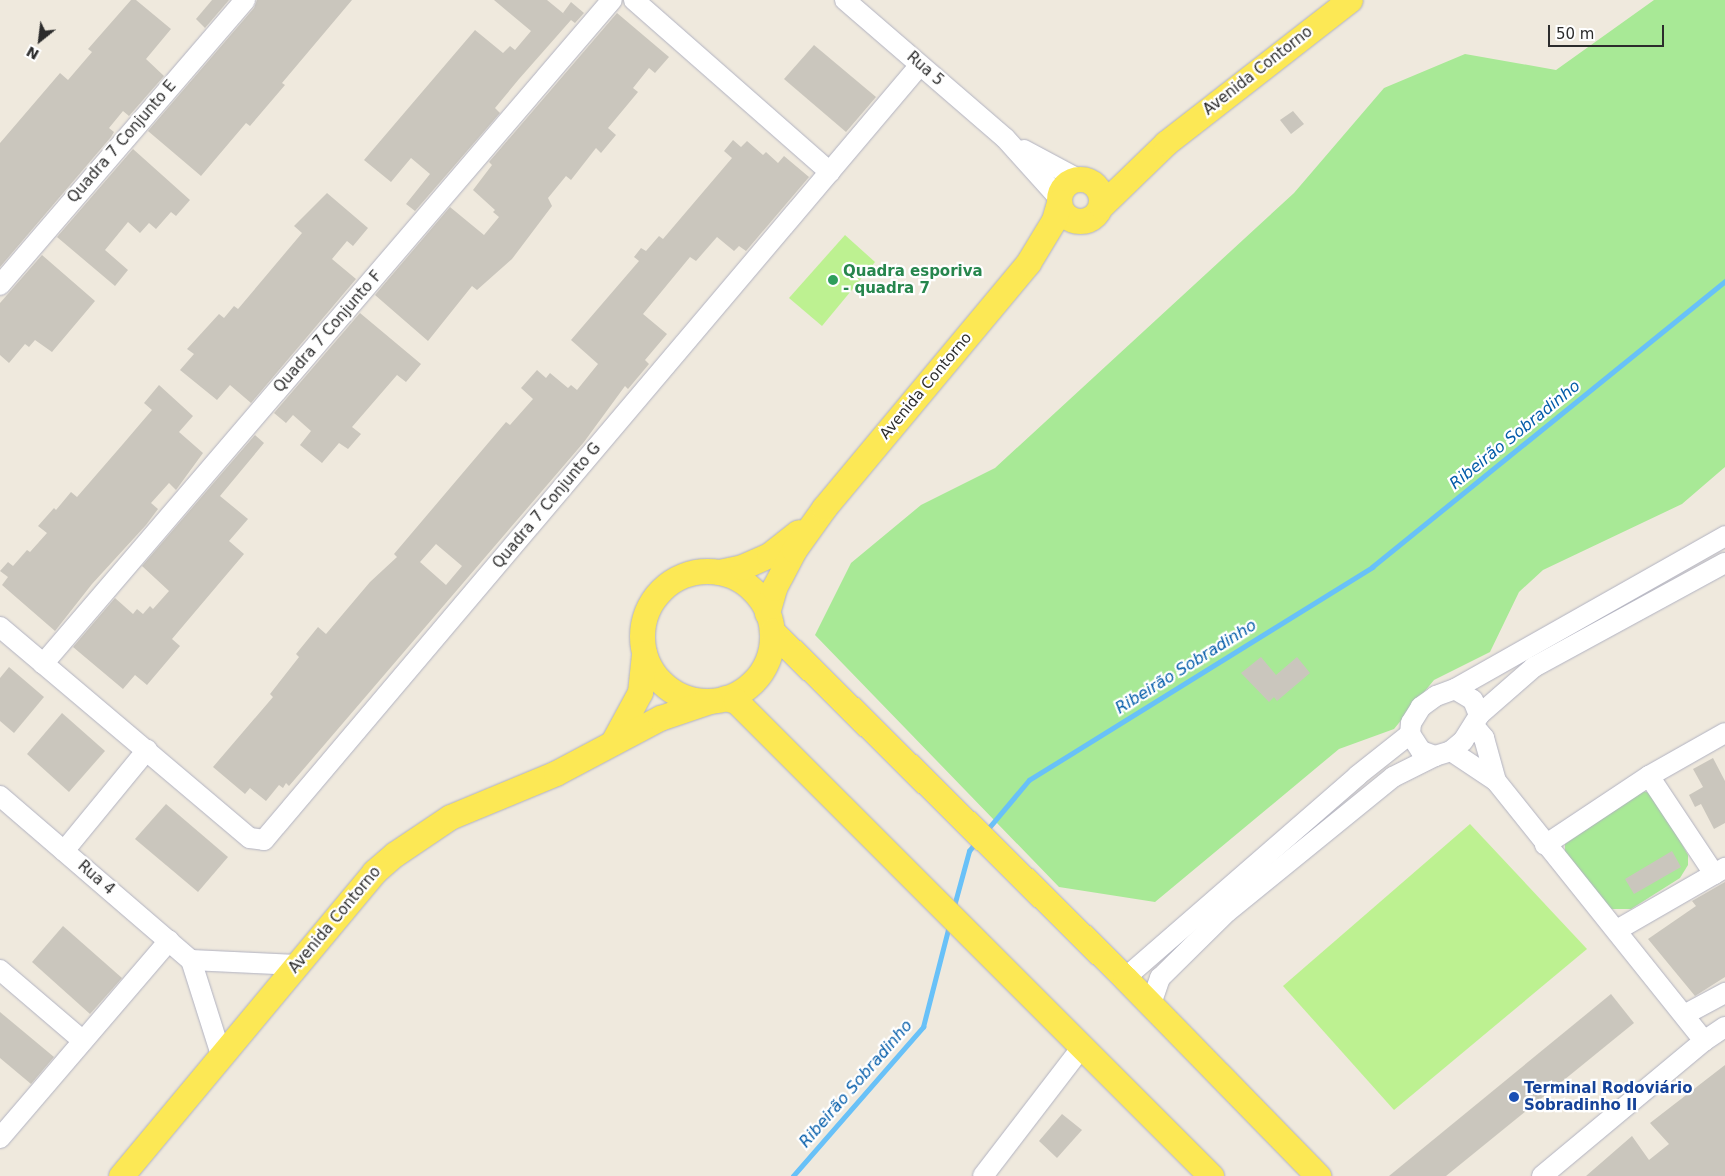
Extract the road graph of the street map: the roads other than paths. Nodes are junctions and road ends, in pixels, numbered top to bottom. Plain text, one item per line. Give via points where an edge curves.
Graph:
1 (245, 0) edge
2 (612, 0) edge
3 (634, 0) edge
4 (845, 0) edge
5 (1350, 0) edge
6 (920, 65) junction
7 (1005, 138) junction
8 (1166, 143) junction
9 (830, 172) junction
10 (1080, 179) junction
11 (1059, 200) junction
12 (1093, 213) junction
13 (1028, 263) junction
14 (0, 285) edge
15 (824, 508) junction
16 (1725, 536) edge
17 (1725, 563) edge
18 (719, 572) junction
19 (769, 622) junction
20 (0, 627) edge
21 (644, 653) junction
22 (43, 664) junction
23 (1455, 689) junction
24 (718, 699) junction
25 (1476, 721) junction
26 (1725, 733) edge
27 (1410, 734) junction
28 (612, 744) junction
29 (147, 750) junction
30 (1443, 753) junction
31 (1649, 776) junction
32 (1496, 781) junction
33 (0, 796) edge
34 (1546, 845) junction
35 (64, 851) junction
36 (1720, 871) edge
37 (1617, 930) junction
38 (169, 941) junction
39 (191, 960) junction
40 (297, 965) junction
41 (0, 970) edge
42 (1125, 978) junction
43 (1725, 993) edge
44 (1151, 1004) junction
45 (1684, 1016) junction
46 (1725, 1027) edge
47 (82, 1040) junction
48 (1704, 1040) junction
49 (1082, 1047) junction
50 (222, 1058) junction
51 (0, 1138) edge
52 (121, 1176) edge
53 (982, 1176) edge
54 (1211, 1176) edge
55 (1318, 1176) edge
56 (1542, 1176) edge

1 - 14 street, Quadra 7 Conjunto E
2 - 22 street, Quadra 7 Conjunto F
3 - 9 street
4 - 6 street, Rua 5
5 - 8 main road, Avenida Contorno
6 - 7 street, Rua 5
6 - 9 street, Quadra 7 Conjunto G
7 - 10 street, Rua 5
7 - 11 street, Rua 5
8 - 10 main road, Avenida Contorno via 1102,177
8 - 12 main road, Avenida Contorno
9 - 29 street, Quadra 7 Conjunto G via 264,840 250,838
10 - 11 main road via 1067,183
10 - 12 main road via 1095,186 1102,199
11 - 12 main road via 1065,215 1071,220
11 - 13 main road, Avenida Contorno via 1054,220
12 - 13 main road, Avenida Contorno
13 - 15 main road, Avenida Contorno
15 - 18 main road, Avenida Contorno via 770,555 742,567
15 - 19 main road, Avenida Contorno via 782,571
16 - 23 street
17 - 25 street via 1534,667
18 - 19 main road via 740,580 756,594
18 - 21 main road via 697,571 659,591 647,610 642,631
19 - 24 main road via 765,665 755,680
19 - 42 main road
20 - 22 street
21 - 24 main road via 654,673 669,688 689,698
21 - 28 main road via 640,692
22 - 29 street
23 - 25 street via 1473,700
23 - 27 street via 1436,696 1422,707 1411,723
24 - 28 main road, Avenida Contorno via 660,718
24 - 49 main road via 736,701
25 - 30 street
25 - 32 street
26 - 31 street
27 - 30 street via 1421,751
27 - 42 street via 1357,776
28 - 40 main road, Avenida Contorno via 556,773 450,817 414,840 374,872
29 - 35 street
30 - 32 street
30 - 44 street via 1393,776 1227,912 1160,978
31 - 34 street
31 - 36 street
32 - 34 street
33 - 35 street, Rua 4
34 - 37 street
35 - 38 street, Rua 4
36 - 37 street
37 - 45 street
38 - 39 street, Rua 4
38 - 47 street
39 - 40 street
39 - 50 street
40 - 50 main road, Avenida Contorno
41 - 47 street
42 - 44 main road
43 - 45 street
44 - 55 main road
45 - 48 street
46 - 48 street
47 - 51 street
48 - 56 street
49 - 53 street
49 - 54 main road
50 - 52 main road, Avenida Contorno

